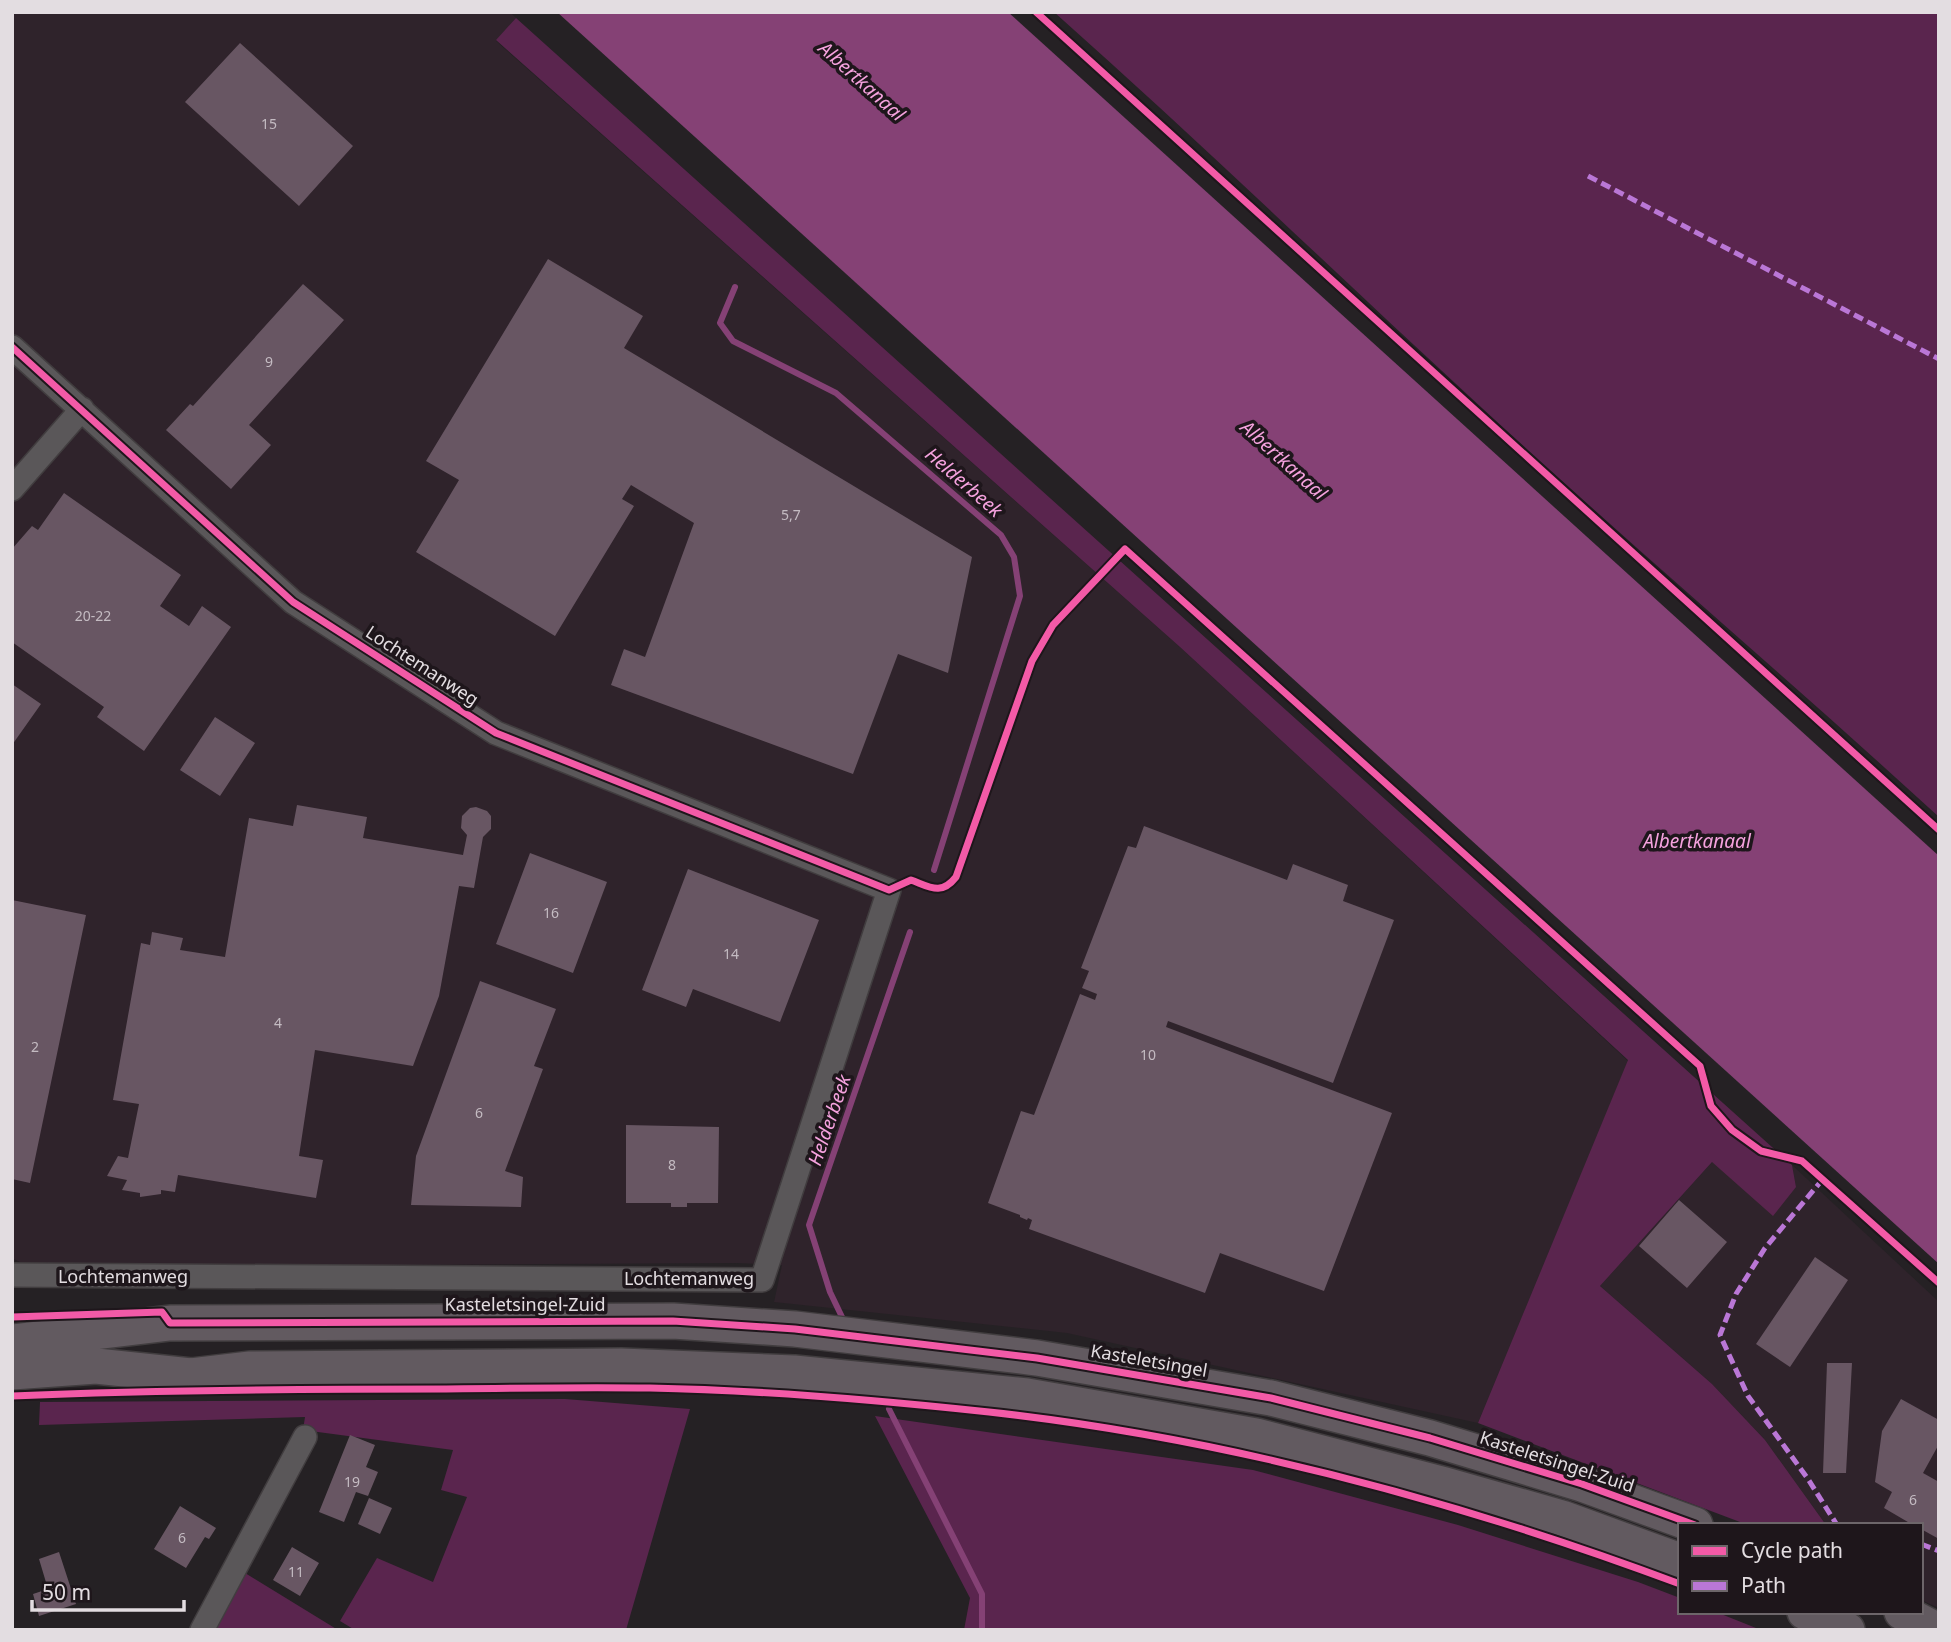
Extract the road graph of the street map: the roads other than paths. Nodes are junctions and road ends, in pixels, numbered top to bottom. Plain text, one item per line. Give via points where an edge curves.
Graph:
1 (12, 347) edge
2 (82, 410) junction
3 (12, 489) edge
4 (18, 1275) edge
5 (880, 1339) joint
6 (12, 1342) edge
7 (12, 1372) edge
8 (1409, 1433) joint
9 (305, 1437) dead end
10 (1689, 1523) edge
11 (1678, 1560) edge
12 (1810, 1614) edge
13 (1906, 1614) edge
14 (202, 1630) edge
15 (1847, 1630) edge
16 (1936, 1630) edge

1 - 2 street, Lochtemanweg
2 - 3 street
2 - 4 street, Lochtemanweg via 293,602 496,733 890,890 762,1280
5 - 6 main road, Kasteletsingel-Zuid via 673,1321 531,1320 170,1323
5 - 8 main road, Kasteletsingel via 1037,1358 1271,1398
7 - 11 main road via 96,1367 191,1376 250,1369 621,1366 794,1373 1027,1396 1256,1436 1562,1518
8 - 10 main road, Kasteletsingel-Zuid
9 - 14 street
12 - 15 main road
13 - 16 main road

